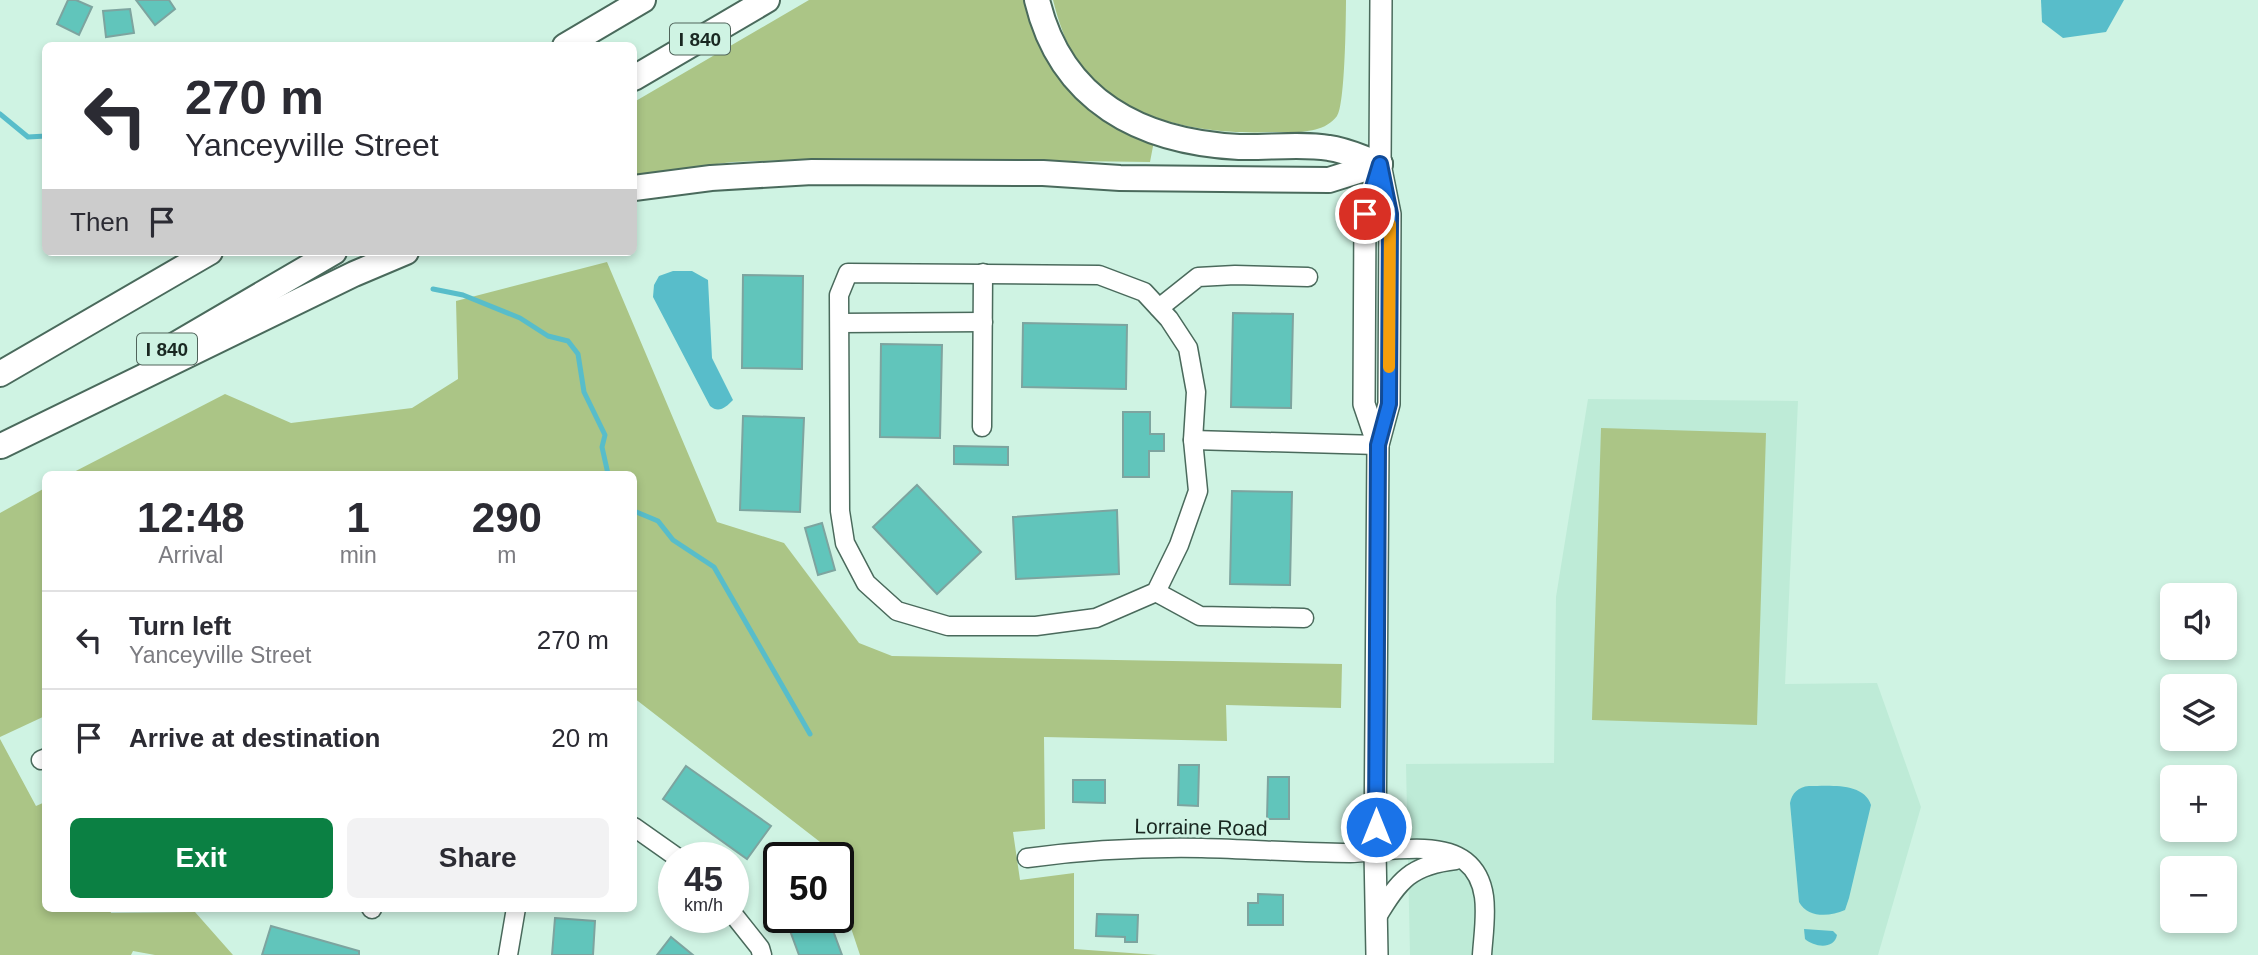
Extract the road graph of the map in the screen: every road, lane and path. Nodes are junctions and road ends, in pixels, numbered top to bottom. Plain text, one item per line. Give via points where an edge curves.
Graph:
1 (643, 0) edge
2 (767, 0) edge
3 (1037, 0) edge
4 (1381, 0) edge
5 (572, 42) edge
6 (637, 76) edge
7 (1380, 164) junction
8 (637, 188) edge
9 (203, 256) edge
10 (327, 256) edge
11 (397, 256) edge
12 (983, 273) junction
13 (1308, 277) dead end
14 (1159, 308) junction
15 (983, 322) junction
16 (840, 323) junction
17 (0, 374) edge
18 (982, 427) dead end
19 (1193, 440) junction
20 (1378, 445) junction
21 (0, 446) edge
22 (1156, 592) junction
23 (1304, 618) dead end
24 (637, 829) edge
25 (658, 844) edge
26 (1375, 851) junction
27 (1027, 858) dead end
28 (1463, 859) junction
29 (515, 912) edge
30 (1377, 917) junction
31 (748, 933) edge
32 (508, 955) edge
33 (762, 955) edge
34 (1377, 955) edge
35 (1482, 955) edge

1 - 5 highway
2 - 6 highway, I 840
3 - 7 highway via 1048,37 1070,73 1099,103 1134,124 1172,138 1215,145 1330,148
4 - 7 main road
7 - 8 highway via 1329,180 824,172
7 - 20 main road via 1390,214 1389,404
9 - 17 highway
10 - 21 highway, I 840
11 - 21 highway
12 - 14 street via 1099,275 1144,292
12 - 15 street
12 - 16 street via 848,273 839,295
13 - 14 street via 1198,277
14 - 19 street via 1188,348 1196,392
15 - 16 street
15 - 18 street
16 - 22 street via 840,511 845,543 866,583 897,611 948,626 1036,626 1096,618
19 - 20 street
19 - 22 street via 1198,491
20 - 26 main road
22 - 23 street via 1200,616
24 - 25 street
26 - 27 street, Lorraine Road via 1147,848
26 - 28 street, Lorraine Road via 1442,851
26 - 30 main road
28 - 30 street via 1414,871 1396,886
28 - 35 street via 1483,889
29 - 32 street
30 - 34 main road
31 - 33 street

